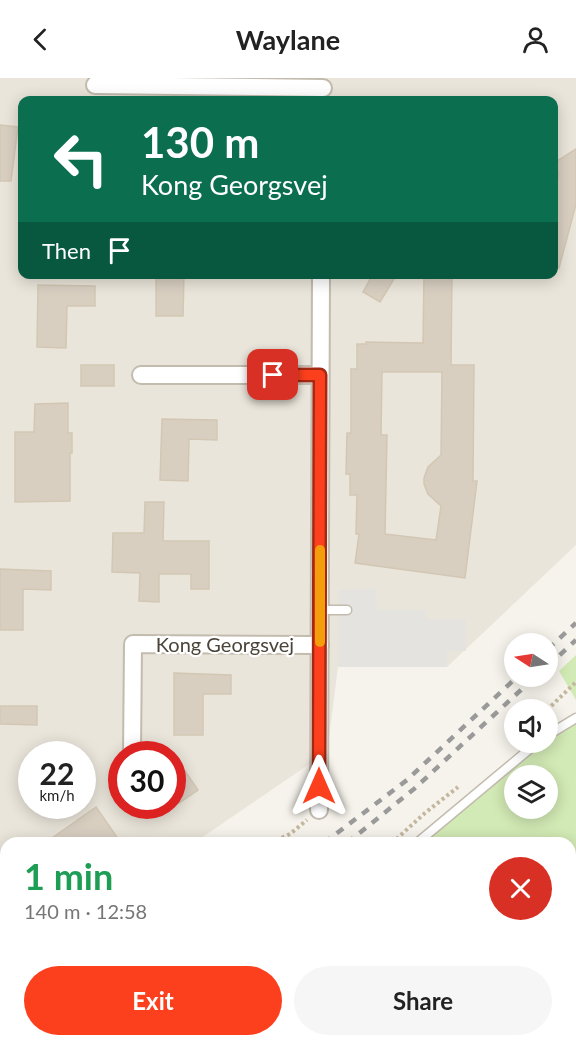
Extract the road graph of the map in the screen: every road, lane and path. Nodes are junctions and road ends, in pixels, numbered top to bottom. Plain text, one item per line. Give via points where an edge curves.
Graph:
1 (96, 85) dead end
2 (323, 89) edge
3 (321, 279) edge
4 (141, 375) dead end
5 (320, 375) junction
6 (320, 610) junction
7 (347, 610) dead end
8 (320, 645) junction
9 (576, 682) edge
10 (558, 699) edge
11 (576, 718) edge
12 (558, 729) edge
13 (132, 741) edge
14 (524, 753) edge
15 (319, 810) joint
16 (284, 837) edge
17 (424, 837) edge

1 - 2 street
3 - 5 street, Kong Georgsvej
4 - 5 street
5 - 6 street, Kong Georgsvej
6 - 7 lane
6 - 8 street, Kong Georgsvej
8 - 13 street, Kong Georgsvej via 133,644
8 - 15 street, Kong Georgsvej
9 - 10 path
11 - 12 lane
14 - 17 lane
15 - 16 path

